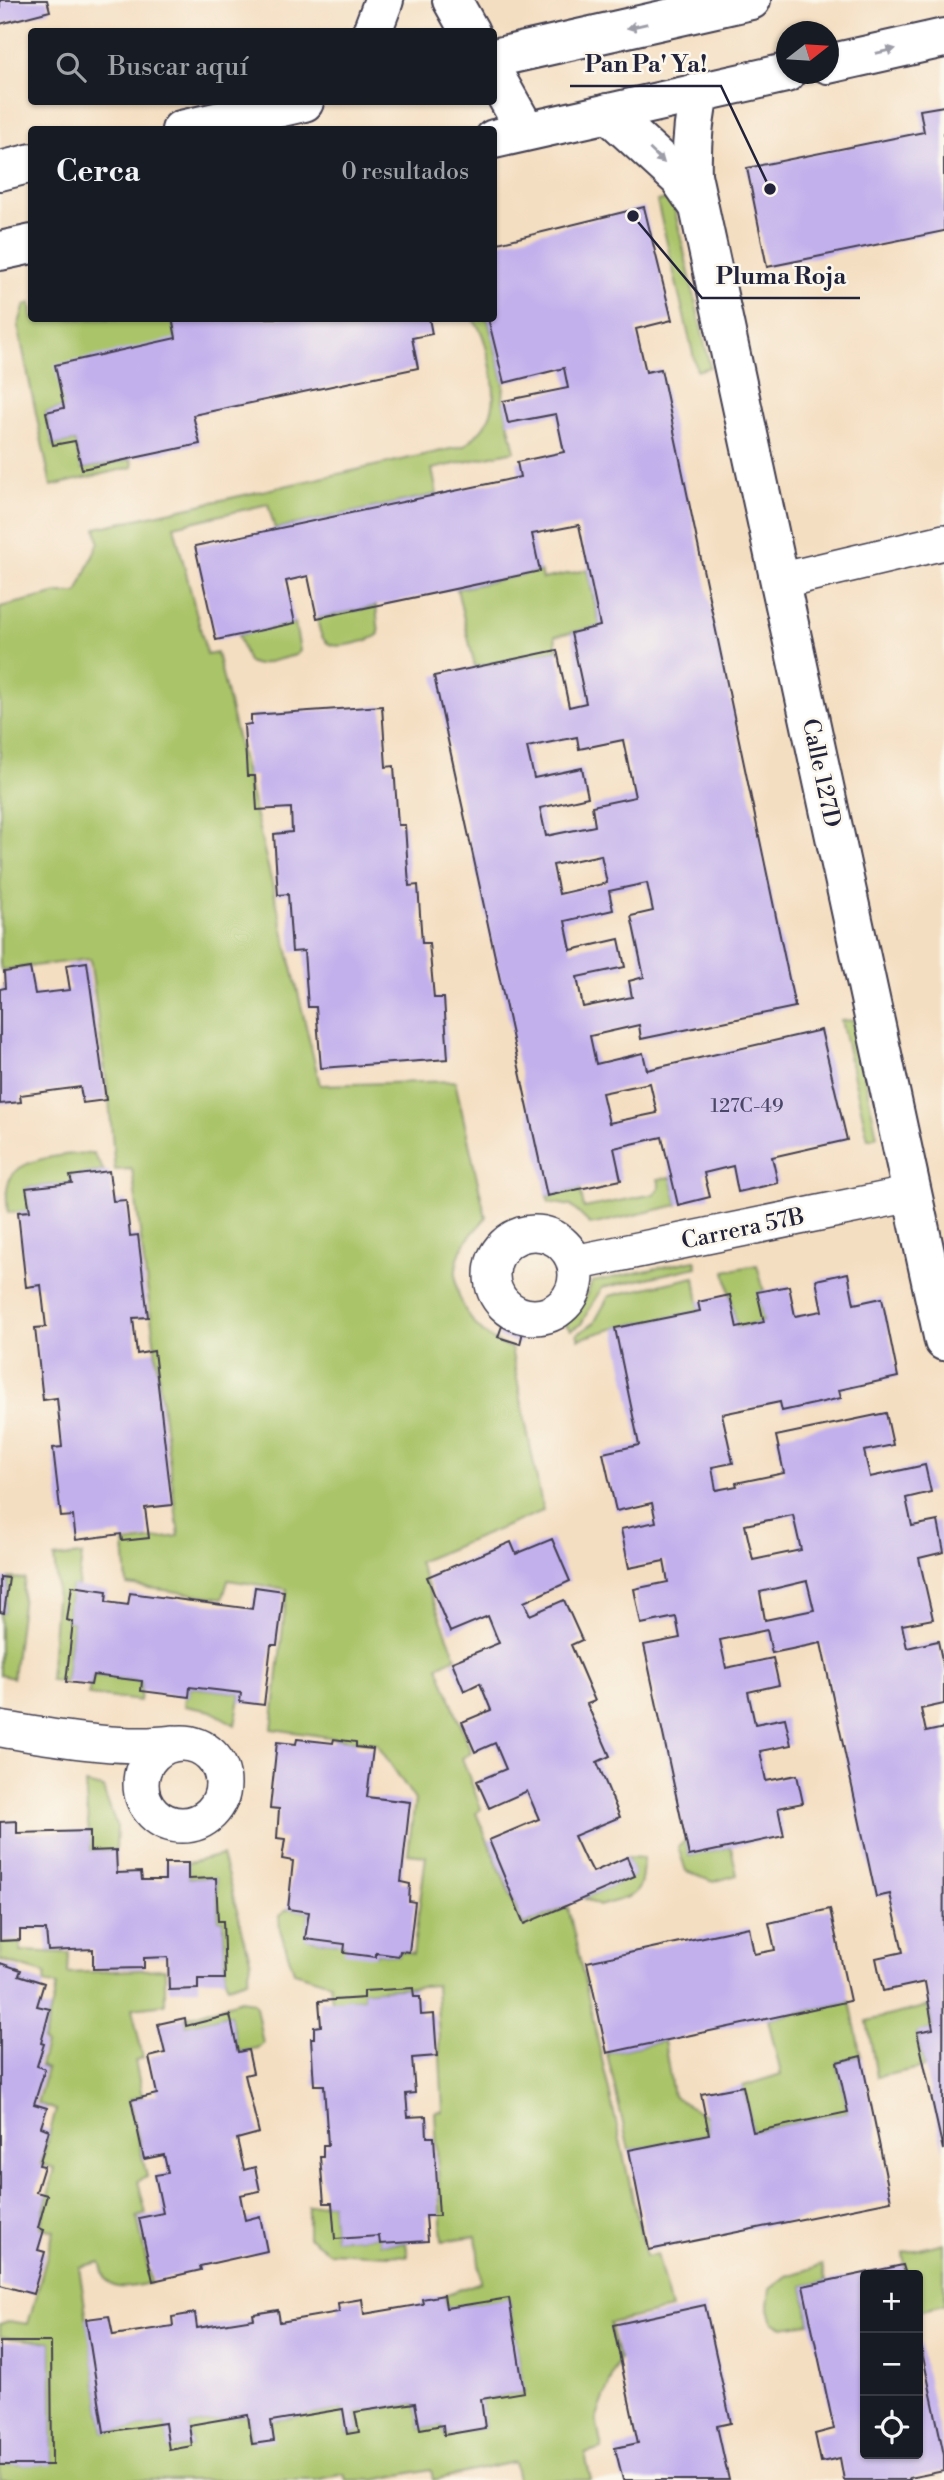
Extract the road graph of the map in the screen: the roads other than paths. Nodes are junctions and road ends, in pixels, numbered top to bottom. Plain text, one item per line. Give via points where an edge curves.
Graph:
1 (384, 0) edge
2 (452, 0) edge
3 (751, 0) edge
4 (374, 28) edge
5 (468, 28) edge
6 (944, 38) edge
7 (497, 57) edge
8 (839, 62) edge
9 (776, 75) edge
10 (497, 85) edge
11 (700, 92) junction
12 (291, 105) edge
13 (608, 113) junction
14 (199, 126) edge
15 (510, 135) edge
16 (28, 164) edge
17 (0, 171) edge
18 (698, 205) junction
19 (28, 245) edge
20 (0, 251) edge
21 (944, 542) edge
22 (779, 581) junction
23 (912, 1194) junction
24 (574, 1263) dead end
25 (944, 1341) edge
26 (0, 1729) edge
27 (173, 1743) junction
28 (126, 1744) junction
29 (141, 1783) junction

1 - 4 street
2 - 5 street
3 -> 7 street
8 -> 6 street
9 - 11 street
10 - 15 street
11 - 13 street
11 - 18 street, Calle 127D via 691,148
12 - 14 street
13 - 15 street
13 -> 18 street, Calle 127D via 679,178
16 - 17 street
18 - 22 street, Calle 127D
19 - 20 street
21 - 22 street
22 - 23 street, Calle 127D
23 - 24 street, Carrera 57B
23 - 25 street, Calle 127D
26 - 28 street
27 - 28 street
27 - 29 street via 150,1758
27 - 29 street via 200,1746 219,1765 222,1791 210,1814 186,1825 173,1824 150,1810
28 - 29 street via 136,1760

